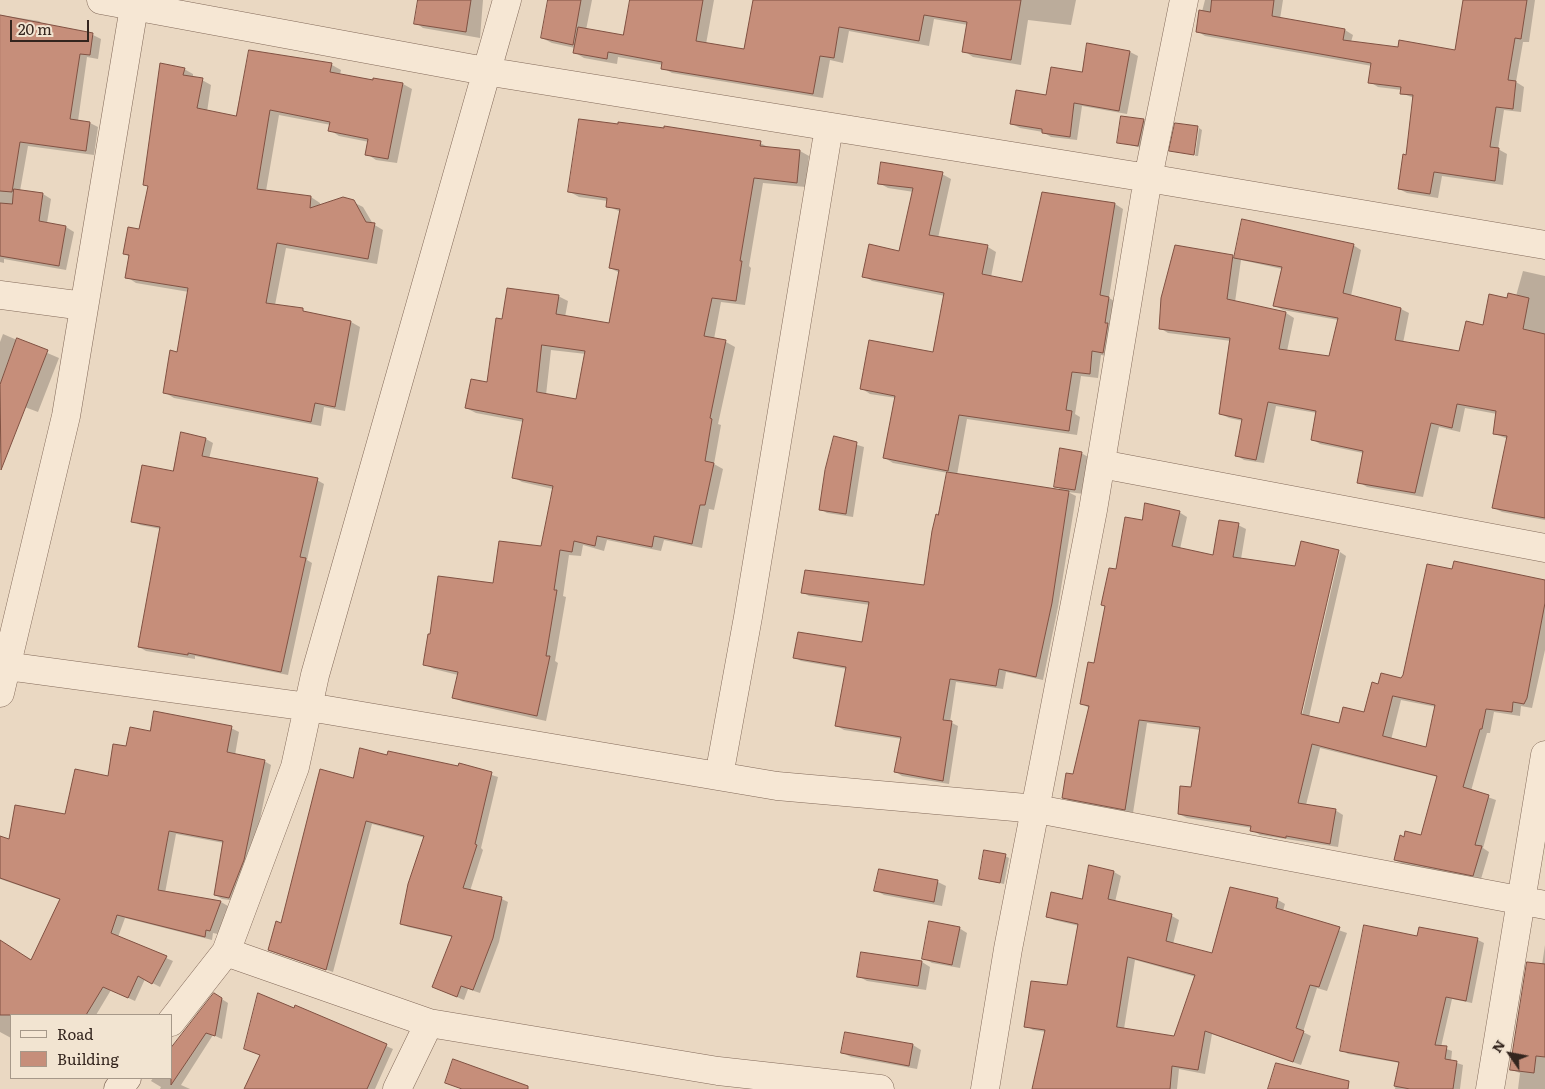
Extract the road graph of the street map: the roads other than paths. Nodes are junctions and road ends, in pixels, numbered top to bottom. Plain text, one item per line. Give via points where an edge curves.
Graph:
1 (101, 0) edge
2 (507, 0) edge
3 (1184, 0) edge
4 (134, 7) junction
5 (485, 71) junction
6 (829, 127) junction
7 (1148, 178) junction
8 (1545, 245) edge
9 (0, 295) edge
10 (84, 306) junction
11 (1101, 464) junction
12 (1545, 548) edge
13 (6, 666) junction
14 (0, 693) edge
15 (308, 707) junction
16 (1545, 755) edge
17 (719, 776) junction
18 (1037, 809) junction
19 (1532, 904) edge
20 (226, 952) junction
21 (172, 1021) edge
22 (430, 1023) junction
23 (126, 1079) edge
24 (715, 1080) edge
25 (118, 1089) edge
26 (397, 1089) edge
27 (880, 1089) edge
28 (985, 1089) edge
29 (1490, 1089) edge

1 - 4 street
2 - 5 street
3 - 7 street
4 - 5 street
4 - 10 street
5 - 6 street
5 - 15 street
6 - 7 street
6 - 17 street
7 - 8 street
7 - 11 street
9 - 10 street
10 - 13 street via 66,416
11 - 12 street
11 - 18 street
13 - 14 street
13 - 15 street
15 - 17 street
15 - 20 street via 294,767
16 - 19 street
17 - 18 street via 777,786
18 - 19 street
18 - 28 street via 1008,949
19 - 29 street
20 - 21 street
20 - 22 street
22 - 24 street
22 - 26 street
23 - 25 street
24 - 27 street

